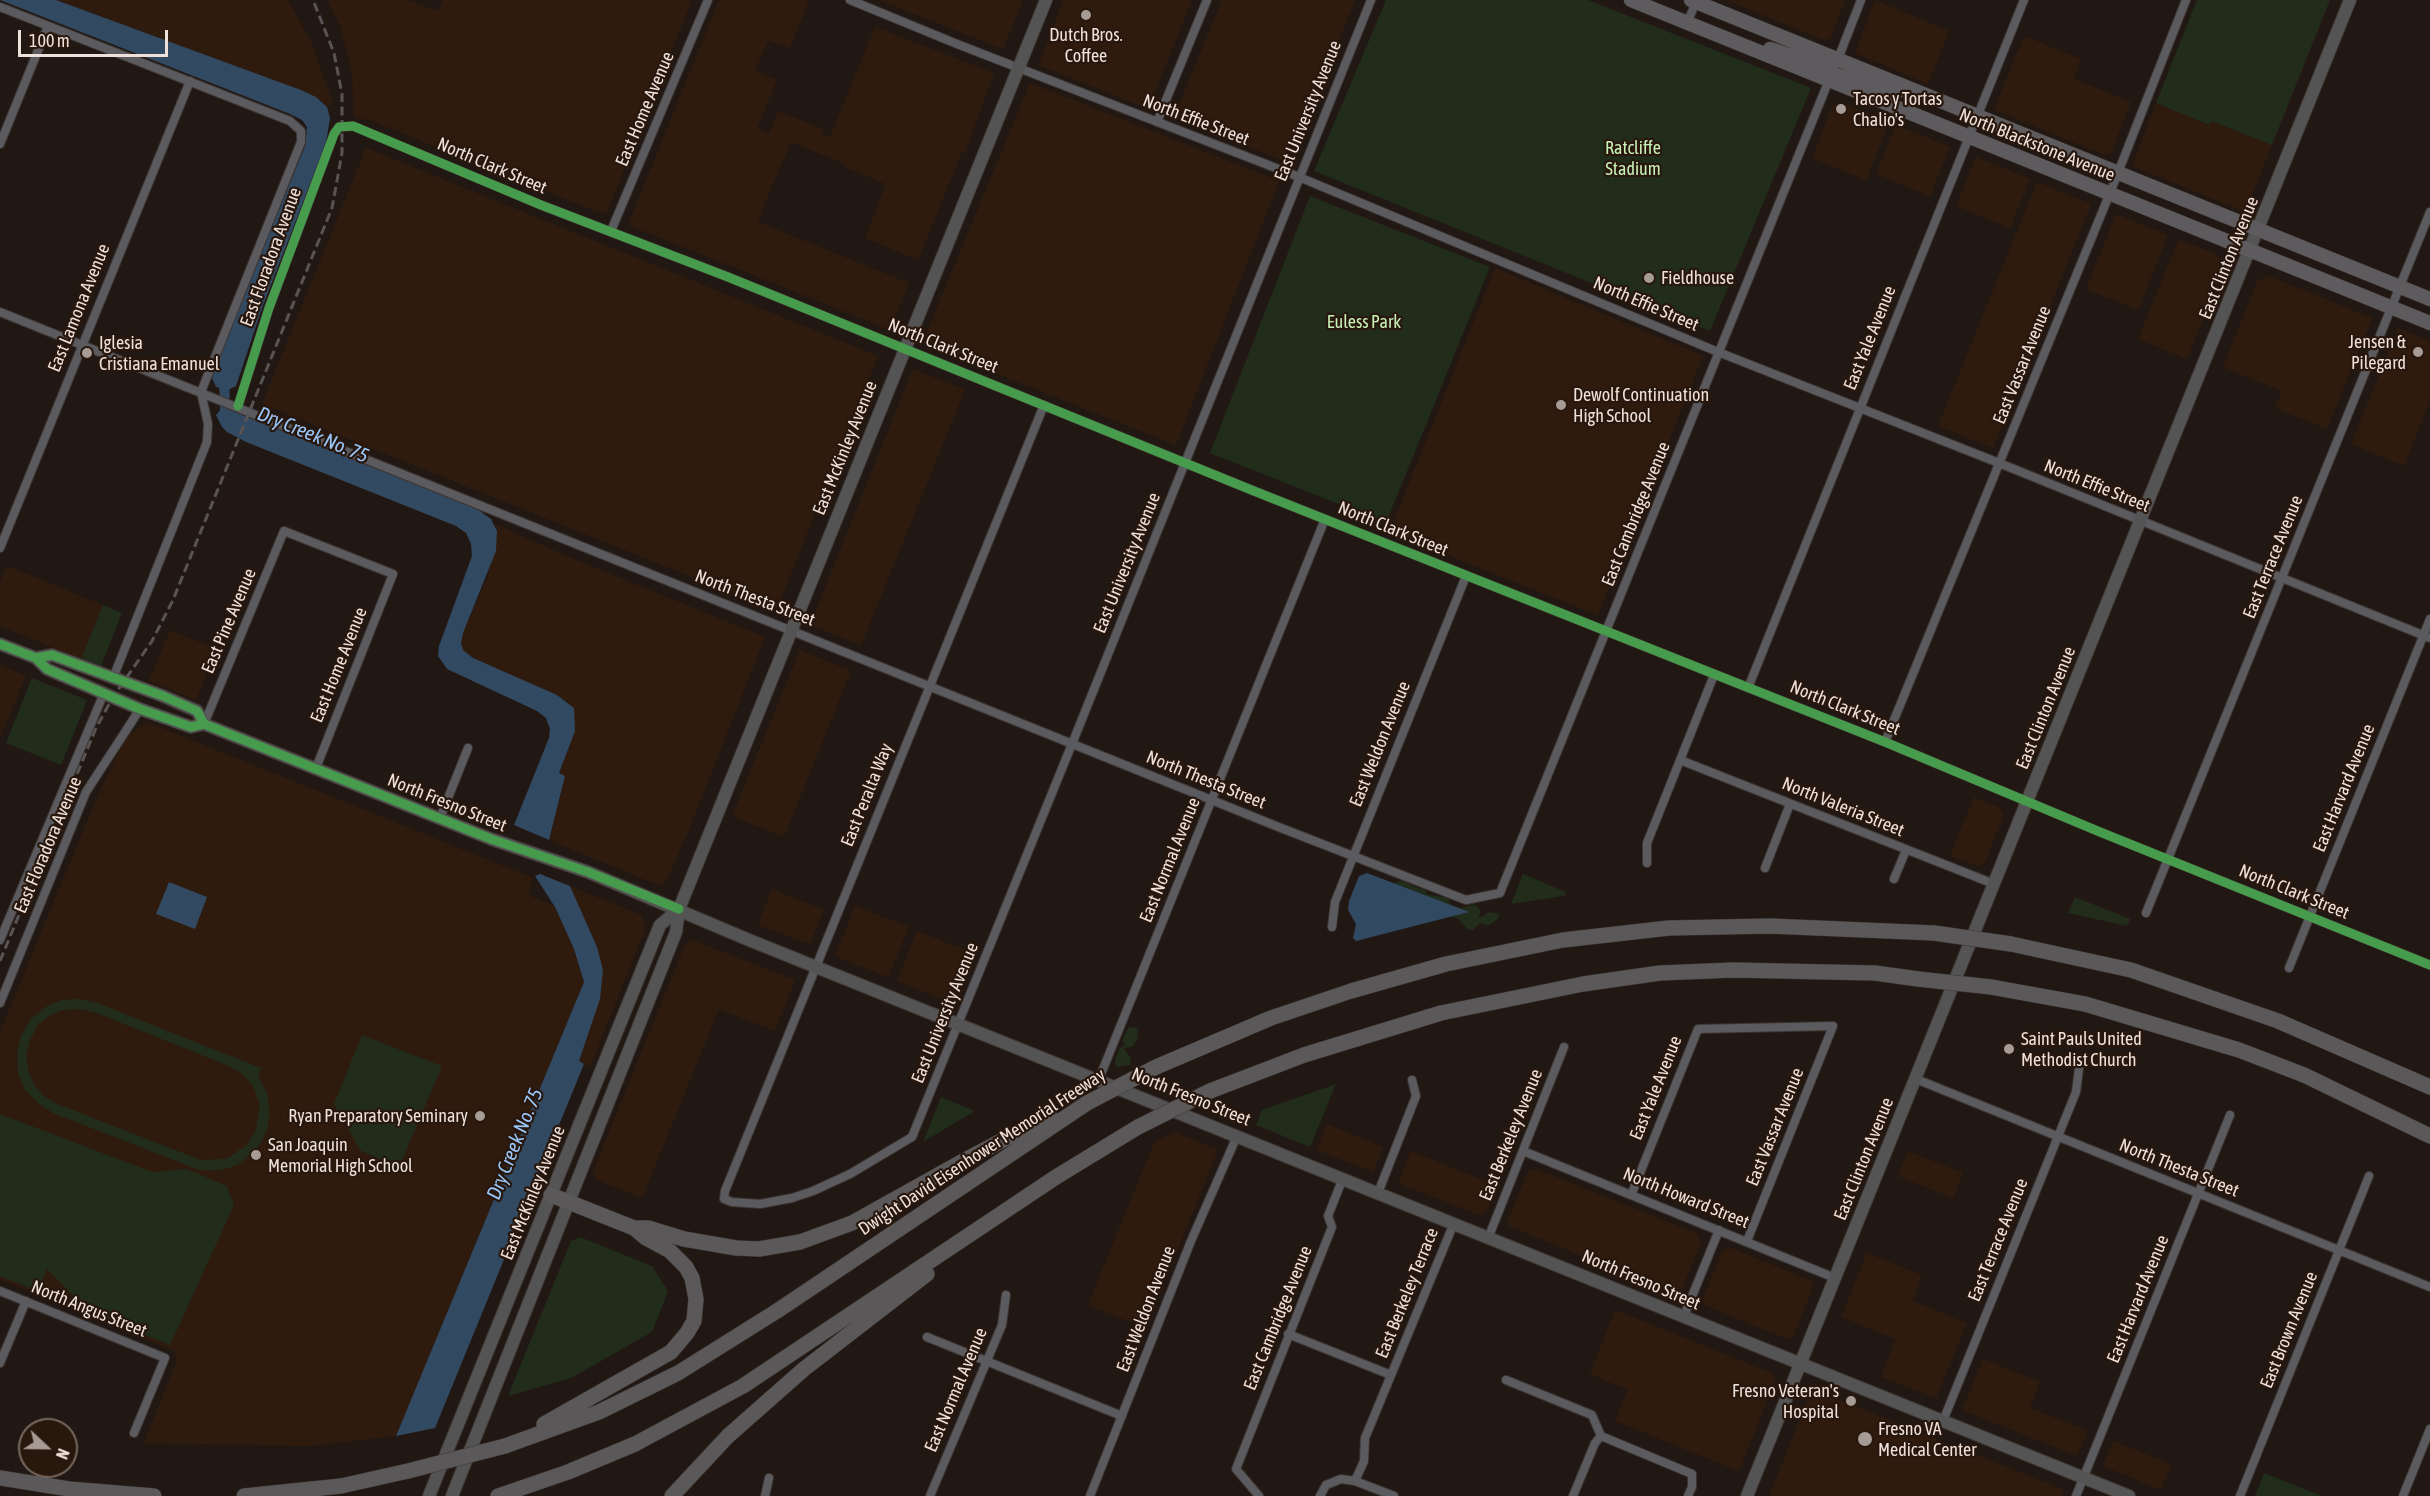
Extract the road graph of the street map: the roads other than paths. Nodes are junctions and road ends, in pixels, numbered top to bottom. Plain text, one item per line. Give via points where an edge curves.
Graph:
1 (708, 0) edge
2 (850, 0) edge
3 (1046, 0) edge
4 (1207, 0) edge
5 (1371, 0) edge
6 (1631, 0) edge
7 (1861, 0) edge
8 (2024, 0) edge
9 (2186, 0) edge
10 (2350, 0) edge
11 (1695, 1) edge
12 (0, 7) edge
13 (1688, 23) junction
14 (48, 26) junction
15 (1728, 40) junction
16 (1838, 59) junction
17 (1018, 68) junction
18 (1829, 80) junction
19 (190, 81) junction
20 (1908, 87) junction
21 (1977, 116) junction
22 (1157, 122) junction
23 (344, 125) joint
24 (1969, 136) junction
25 (0, 144) edge
26 (2118, 172) junction
27 (1299, 177) junction
28 (2110, 193) junction
29 (2430, 212) edge
30 (2259, 230) junction
31 (610, 231) junction
32 (2251, 250) junction
33 (2400, 287) junction
34 (2430, 299) edge
35 (2392, 307) junction
36 (0, 312) edge
37 (2430, 323) edge
38 (82, 345) junction
39 (904, 348) junction
40 (1718, 352) junction
41 (201, 392) junction
42 (234, 404) junction
43 (1044, 405) junction
44 (1860, 409) junction
45 (1185, 462) junction
46 (1999, 463) junction
47 (1325, 519) junction
48 (2141, 522) junction
49 (0, 548) edge
50 (393, 574) joint
51 (1466, 576) junction
52 (2282, 579) junction
53 (2430, 619) edge
54 (791, 630) junction
55 (1607, 632) junction
56 (2427, 637) edge
57 (0, 644) edge
58 (36, 658) junction
59 (1714, 675) junction
60 (113, 678) junction
61 (930, 687) junction
62 (1748, 688) junction
63 (104, 693) junction
64 (140, 709) junction
65 (197, 711) junction
66 (204, 724) junction
67 (1885, 742) junction
68 (1072, 744) junction
69 (468, 748) dead end
70 (1680, 760) junction
71 (315, 768) junction
72 (1212, 800) junction
73 (2028, 801) junction
74 (1790, 804) junction
75 (440, 818) junction
76 (1906, 850) junction
77 (1352, 856) junction
78 (2168, 860) junction
79 (1647, 863) dead end
80 (1765, 868) dead end
81 (1894, 879) dead end
82 (1994, 884) junction
83 (1500, 893) joint
84 (679, 909) junction
85 (2146, 913) dead end
86 (2310, 916) junction
87 (1332, 927) dead end
88 (0, 940) edge
89 (2430, 965) edge
90 (816, 966) junction
91 (2289, 968) dead end
92 (0, 1003) edge
93 (958, 1023) junction
94 (1833, 1026) joint
95 (1564, 1047) dead end
96 (2079, 1069) dead end
97 (1916, 1078) junction
98 (1099, 1079) junction
99 (1412, 1080) dead end
100 (2430, 1087) edge
101 (1087, 1103) junction
102 (2230, 1115) dead end
103 (2426, 1135) edge
104 (1237, 1136) junction
105 (2058, 1136) junction
106 (912, 1137) joint
107 (1524, 1151) junction
108 (2369, 1176) dead end
109 (1056, 1177) junction
110 (1343, 1178) junction
111 (1378, 1192) junction
112 (1632, 1193) junction
113 (2198, 1193) junction
114 (551, 1195) junction
115 (569, 1202) junction
116 (1454, 1223) junction
117 (634, 1228) junction
118 (1719, 1230) junction
119 (1489, 1236) junction
120 (1747, 1241) junction
121 (2339, 1250) junction
122 (1835, 1278) junction
123 (2430, 1287) edge
124 (0, 1291) edge
125 (1006, 1295) dead end
126 (26, 1301) junction
127 (1684, 1316) junction
128 (1288, 1334) junction
129 (927, 1337) dead end
130 (986, 1361) junction
131 (0, 1363) edge
132 (1800, 1364) junction
133 (1391, 1375) junction
134 (1506, 1380) dead end
135 (1122, 1416) junction
136 (1943, 1421) junction
137 (2430, 1429) edge
138 (134, 1433) dead end
139 (1601, 1436) junction
140 (505, 1446) junction
141 (2084, 1477) junction
142 (0, 1478) edge
143 (769, 1478) dead end
144 (1355, 1481) junction
145 (154, 1496) edge
146 (244, 1496) edge
147 (429, 1496) edge
148 (452, 1496) edge
149 (498, 1496) edge
150 (672, 1496) edge
151 (765, 1496) edge
152 (930, 1496) edge
153 (1090, 1496) edge
154 (1259, 1496) edge
155 (1320, 1496) edge
156 (1394, 1496) edge
157 (1573, 1496) edge
158 (1688, 1496) edge
159 (1747, 1496) edge
160 (2076, 1496) edge
161 (2129, 1496) edge
162 (2240, 1496) edge
163 (2403, 1496) edge

1 - 31 street, East Home Avenue
2 - 17 street, North Effie Street
3 - 17 main road, East McKinley Avenue
4 - 22 street
5 - 27 street, East University Avenue
6 - 13 main road, North Blackstone Avenue
7 - 16 street
8 - 21 street, East Yale Avenue
9 - 26 street, East Vassar Avenue
10 - 30 main road, East Clinton Avenue
11 - 13 street
11 - 16 main road, North Blackstone Avenue
12 - 14 street
13 - 15 main road, North Blackstone Avenue
14 - 19 street
14 - 25 street
15 - 16 main road via 1784,52 1823,66
15 - 18 main road, North Blackstone Avenue
16 - 20 main road, North Blackstone Avenue
17 - 22 street, North Effie Street
17 - 39 main road, East McKinley Avenue
18 - 20 main road via 1842,75 1894,92
18 - 24 main road, North Blackstone Avenue
18 - 40 street, East Cambridge Avenue
19 - 38 street, East Lamona Avenue
19 - 41 street, East Floradora Avenue via 290,121 302,131 301,142
20 - 21 main road, North Blackstone Avenue
21 - 24 street, East Yale Avenue
21 - 26 main road, North Blackstone Avenue
22 - 27 street, North Effie Street
23 - 31 street, North Clark Street
23 - 42 street, East Floradora Avenue via 336,130 329,146
24 - 28 main road, North Blackstone Avenue
24 - 44 street, East Yale Avenue
26 - 28 street, East Vassar Avenue
26 - 30 main road, North Blackstone Avenue
27 - 40 street, North Effie Street
27 - 45 street, East University Avenue
28 - 32 main road, North Blackstone Avenue
28 - 46 street, East Vassar Avenue
29 - 33 street, East Terrace Avenue
30 - 32 main road, East Clinton Avenue
30 - 33 main road, North Blackstone Avenue
31 - 39 street, North Clark Street
32 - 35 main road, North Blackstone Avenue
32 - 48 main road, East Clinton Avenue
33 - 34 main road, North Blackstone Avenue
33 - 35 street, East Terrace Avenue
35 - 37 main road, North Blackstone Avenue
35 - 52 street, East Terrace Avenue
36 - 38 street, North Thesta Street
38 - 41 street, North Thesta Street
38 - 49 street, East Lamona Avenue
39 - 43 street, North Clark Street
39 - 54 main road, East McKinley Avenue
40 - 44 street, North Effie Street
40 - 55 street, East Cambridge Avenue
41 - 42 street, North Thesta Street
41 - 60 street via 208,424 207,442
42 - 54 street, North Thesta Street
43 - 45 street, North Clark Street
43 - 61 street, East Peralta Way
44 - 46 street, North Effie Street
44 - 62 street, East Yale Avenue
45 - 47 street, North Clark Street
45 - 68 street, East University Avenue
46 - 48 street, North Effie Street
46 - 67 street, East Vassar Avenue
47 - 51 street, North Clark Street
47 - 72 street, East Normal Avenue
48 - 52 street, North Effie Street
48 - 73 main road, East Clinton Avenue
50 - 66 street, East Pine Avenue via 284,531
50 - 71 street, East Home Avenue
51 - 55 street, North Clark Street
51 - 77 street, East Weldon Avenue
52 - 56 street, North Effie Street
52 - 78 street, East Terrace Avenue
53 - 56 street, East Harvard Avenue
54 - 61 street, North Thesta Street
54 - 84 main road, East McKinley Avenue
55 - 59 street, North Clark Street
55 - 83 street, East Cambridge Avenue
56 - 86 street, East Harvard Avenue
57 - 58 main road, North Fresno Street
58 - 60 main road, North Fresno Street via 52,655
58 - 63 main road, North Fresno Street via 47,669
59 - 62 street, North Clark Street
59 - 70 street
60 - 65 main road, North Fresno Street
61 - 68 street, North Thesta Street
61 - 90 street, East Peralta Way
62 - 67 street, North Clark Street
63 - 64 main road, North Fresno Street
63 - 65 main road via 121,686 161,703
63 - 88 street, East Floradora Avenue
64 - 66 main road, North Fresno Street via 191,727
64 - 92 street, East Floradora Avenue via 86,792
65 - 66 main road
66 - 71 main road, North Fresno Street
67 - 73 street, North Clark Street
68 - 72 street, North Thesta Street
68 - 93 street, East University Avenue
69 - 75 street
70 - 74 street, North Valeria Street
70 - 79 street via 1647,843
71 - 75 main road, North Fresno Street
72 - 77 street, North Thesta Street
72 - 98 street, East Normal Avenue
73 - 78 street, North Clark Street
73 - 82 main road, East Clinton Avenue
74 - 76 street, North Valeria Street
74 - 80 street
75 - 84 main road, North Fresno Street
76 - 81 street
76 - 82 street, North Valeria Street
77 - 83 street, North Thesta Street via 1466,900
77 - 87 street, East Weldon Avenue via 1335,902
78 - 85 street, East Terrace Avenue
78 - 86 street, North Clark Street
82 - 97 main road, East Clinton Avenue
84 - 90 main road, North Fresno Street
84 - 114 main road, East McKinley Avenue via 660,925
84 - 115 main road, East McKinley Avenue via 676,932
86 - 89 street, North Clark Street
86 - 91 street, East Harvard Avenue
90 - 93 main road, North Fresno Street
90 - 106 street, East Peralta Way via 724,1198 741,1204 792,1198 850,1174
93 - 98 main road, North Fresno Street
93 - 106 street, East University Avenue
94 - 112 street, East Yale Avenue via 1698,1029
94 - 120 street, East Vassar Avenue
95 - 107 street, East Berkeley Avenue
96 - 105 street, East Terrace Avenue via 2076,1092
97 - 105 street, North Thesta Street
97 - 122 main road, East Clinton Avenue
98 - 104 main road, North Fresno Street
99 - 111 street via 1416,1096
100 - 101 highway, Dwight David Eisenhower Memorial Freeway, bridge via 2278,1021 2131,970 2012,944 1934,933 1669,928 1563,940 1446,964 1351,991 1270,1018 1156,1067
101 - 117 highway via 1024,1129 852,1223 800,1242 759,1249 736,1248
101 - 140 highway, Dwight David Eisenhower Memorial Freeway via 678,1373 599,1412
102 - 113 street, East Harvard Avenue
103 - 109 highway, bridge via 2304,1075 2239,1050 2085,1004 1991,987 1875,973 1733,970 1583,984 1398,1025 1210,1091 1138,1126
104 - 110 main road, North Fresno Street
104 - 135 street, East Weldon Avenue
105 - 113 street, North Thesta Street
105 - 136 street, East Terrace Avenue
107 - 112 street, North Howard Street
107 - 119 street, East Berkeley Avenue
108 - 121 street, East Brown Avenue
109 - 149 highway via 743,1386 635,1444
109 - 150 highway via 804,1369 728,1436
110 - 111 main road, North Fresno Street
110 - 128 street, East Cambridge Avenue via 1328,1216 1332,1227
111 - 116 main road, North Fresno Street
112 - 118 street, North Howard Street
113 - 121 street, North Thesta Street
113 - 141 street, East Harvard Avenue
114 - 115 highway
114 - 147 main road, East McKinley Avenue
115 - 117 highway
115 - 148 main road, East McKinley Avenue
116 - 119 main road, North Fresno Street
116 - 133 street, East Berkeley Terrace
117 - 140 highway via 670,1251 692,1278 696,1309 687,1333 658,1360
118 - 120 street, North Howard Street
118 - 127 street
119 - 127 main road, North Fresno Street
120 - 122 street, North Howard Street
121 - 123 street, North Thesta Street
121 - 162 street, East Brown Avenue
122 - 132 main road, East Clinton Avenue
124 - 126 street, North Angus Street
125 - 130 street, East Normal Avenue via 1002,1325
126 - 131 street
126 - 138 street, North Angus Street via 165,1358
127 - 132 main road, North Fresno Street
128 - 133 street
128 - 154 street, East Cambridge Avenue via 1236,1469
129 - 130 street
130 - 135 street
130 - 152 street, East Normal Avenue
132 - 136 main road, North Fresno Street
132 - 159 main road, East Clinton Avenue
133 - 144 street, East Berkeley Terrace via 1365,1438 1364,1461
134 - 139 street via 1592,1414
135 - 153 street, East Weldon Avenue
136 - 141 main road, North Fresno Street
137 - 163 street
139 - 157 street via 1594,1443
139 - 158 street via 1692,1474
140 - 146 highway, Dwight David Eisenhower Memorial Freeway, bridge via 341,1486
141 - 160 street, East Harvard Avenue
141 - 161 main road, North Fresno Street
142 - 145 highway via 69,1490
143 - 151 street
144 - 155 street via 1341,1479 1326,1485
144 - 156 street

